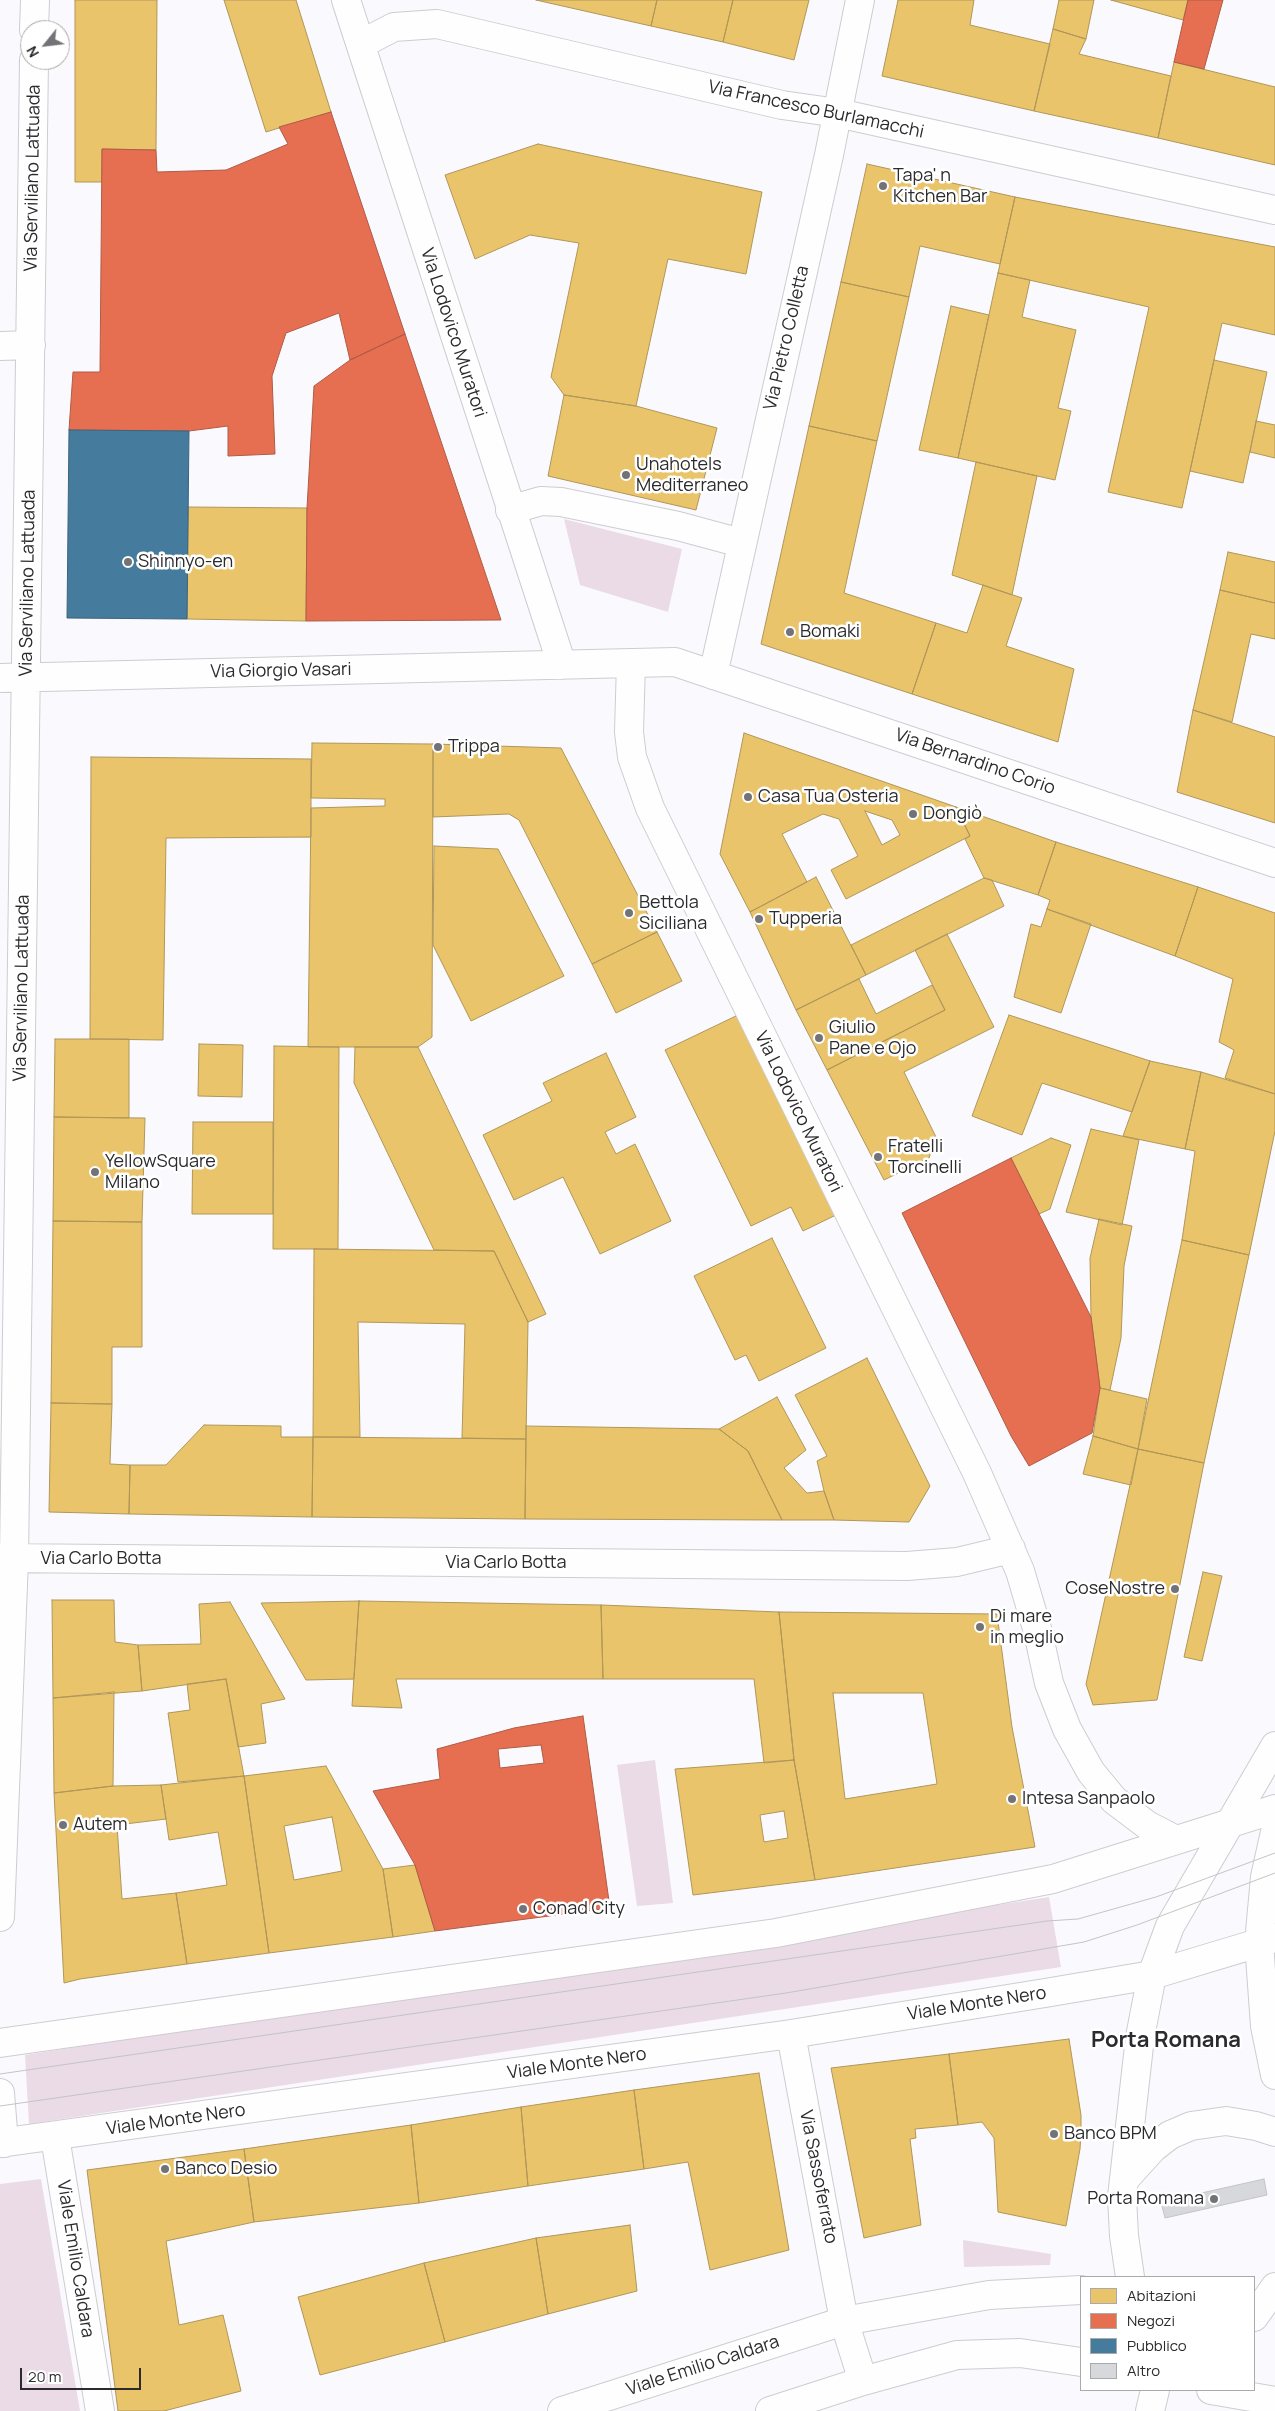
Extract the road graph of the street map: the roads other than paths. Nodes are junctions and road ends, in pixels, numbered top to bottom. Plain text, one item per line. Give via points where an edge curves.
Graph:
1 (35, 0) edge
2 (346, 0) edge
3 (860, 0) edge
4 (34, 20) edge
5 (361, 44) junction
6 (34, 70) edge
7 (838, 113) junction
8 (1275, 210) edge
9 (31, 345) junction
10 (0, 346) edge
11 (510, 510) junction
12 (741, 543) junction
13 (631, 663) junction
14 (562, 664) junction
15 (712, 675) junction
16 (27, 677) junction
17 (0, 678) edge
18 (1275, 863) edge
19 (1011, 1549) junction
20 (7, 1559) edge
21 (1275, 1746) edge
22 (1275, 1810) edge
23 (1229, 1823) junction
24 (1275, 1832) edge
25 (1176, 1840) junction
26 (0, 1917) edge
27 (1267, 1940) edge
28 (1152, 1975) junction
29 (792, 2034) junction
30 (0, 2043) edge
31 (1275, 2075) edge
32 (0, 2093) edge
33 (1275, 2132) edge
34 (56, 2137) junction
35 (2, 2143) edge
36 (1124, 2180) junction
37 (1130, 2276) edge
38 (1080, 2290) edge
39 (844, 2321) junction
40 (1080, 2362) edge
41 (864, 2381) junction
42 (1155, 2391) edge
43 (1217, 2391) edge
44 (1275, 2401) edge
45 (100, 2411) edge
46 (562, 2411) edge
47 (770, 2411) edge
48 (1150, 2411) edge

1 - 4 street
2 - 5 street, Via Lodovico Muratori
3 - 7 street, Via Pietro Colletta
5 - 7 street, Via Francesco Burlamacchi via 394,27 437,24 782,105
5 - 11 street, Via Lodovico Muratori
6 - 9 street, Via Serviliano Lattuada
7 - 8 street, Via Francesco Burlamacchi
7 - 12 street, Via Pietro Colletta
9 - 10 street
9 - 16 street, Via Serviliano Lattuada
11 - 12 street via 541,501 561,502 678,526
11 - 14 street, Via Lodovico Muratori
12 - 15 street, Via Pietro Colletta
13 - 14 street
13 - 15 street, Via Bernardino Corio via 675,662
13 - 19 street, Via Lodovico Muratori via 629,732 632,757 650,808 977,1473
14 - 16 street, Via Giorgio Vasari
15 - 18 street, Via Bernardino Corio
16 - 17 street, Via Giorgio Vasari
16 - 20 street, Via Serviliano Lattuada
19 - 20 street, Via Carlo Botta via 957,1562 907,1566
19 - 25 street, Via Lodovico Muratori via 1038,1632 1050,1683 1082,1758 1114,1800
20 - 26 street, Via Serviliano Lattuada
21 - 23 street
22 - 23 street
23 - 25 street
23 - 28 street via 1170,1926
24 - 27 street via 1265,1877
25 - 30 street via 1053,1879 776,1933
27 - 28 street, Viale Monte Nero
27 - 31 street via 1265,2026
28 - 29 street, Viale Monte Nero
28 - 36 street via 1140,2036
29 - 34 street, Viale Monte Nero
29 - 39 street, Via Sassoferrato
32 - 35 street
33 - 36 street via 1226,2121 1191,2126 1159,2143
34 - 35 street, Viale Monte Nero
34 - 45 street, Viale Emilio Caldara
36 - 37 street via 1122,2221
38 - 39 street, Viale Emilio Caldara via 989,2295
39 - 41 street
39 - 46 street, Viale Emilio Caldara
40 - 41 street via 1020,2353 976,2353
41 - 47 street
42 - 48 street
43 - 44 street

